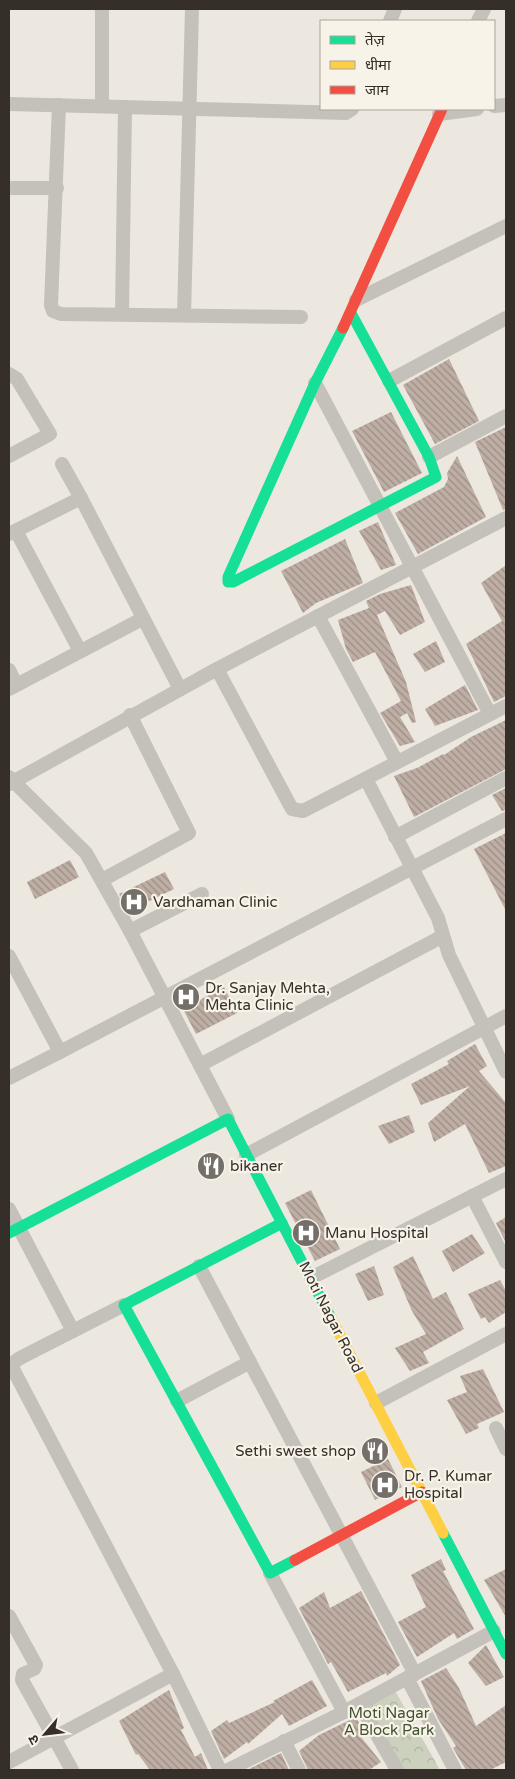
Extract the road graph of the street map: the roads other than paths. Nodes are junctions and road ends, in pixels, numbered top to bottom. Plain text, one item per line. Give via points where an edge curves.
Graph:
1 (102, 9) edge
2 (192, 9) edge
3 (9, 104) edge
4 (59, 105) junction
5 (102, 106) junction
6 (125, 107) junction
7 (189, 109) junction
8 (350, 110) edge
9 (465, 110) edge
10 (440, 112) edge
11 (9, 188) edge
12 (57, 188) junction
13 (506, 226) edge
14 (354, 306) junction
15 (122, 314) junction
16 (184, 315) junction
17 (301, 317) dead end
18 (506, 318) edge
19 (9, 374) edge
20 (389, 381) junction
21 (315, 383) junction
22 (506, 416) edge
23 (9, 456) edge
24 (429, 457) junction
25 (62, 464) dead end
26 (81, 498) junction
27 (381, 506) junction
28 (506, 518) edge
29 (12, 533) edge
30 (414, 566) junction
31 (318, 616) junction
32 (142, 618) junction
33 (80, 651) junction
34 (217, 669) junction
35 (9, 670) edge
36 (12, 686) edge
37 (180, 688) junction
38 (506, 706) edge
39 (490, 714) junction
40 (130, 715) junction
41 (397, 762) junction
42 (506, 778) edge
43 (366, 779) junction
44 (10, 780) edge
45 (506, 819) edge
46 (395, 837) junction
47 (411, 869) junction
48 (102, 880) junction
49 (202, 894) dead end
50 (130, 931) junction
51 (443, 936) junction
52 (9, 956) edge
53 (164, 996) junction
54 (506, 1016) edge
55 (484, 1028) junction
56 (60, 1052) junction
57 (200, 1064) junction
58 (506, 1072) edge
59 (9, 1078) edge
60 (228, 1119) junction
61 (246, 1155) junction
62 (506, 1179) edge
63 (472, 1196) junction
64 (9, 1208) edge
65 (282, 1223) junction
66 (14, 1230) edge
67 (506, 1262) edge
68 (199, 1266) junction
69 (311, 1278) junction
70 (124, 1305) junction
71 (73, 1331) junction
72 (506, 1334) edge
73 (250, 1362) junction
74 (177, 1401) junction
75 (376, 1403) junction
76 (496, 1428) dead end
77 (506, 1449) edge
78 (422, 1492) junction
79 (342, 1534) junction
80 (270, 1573) junction
81 (9, 1615) edge
82 (494, 1631) junction
83 (506, 1654) edge
84 (174, 1674) junction
85 (411, 1676) junction
86 (360, 1704) junction
87 (344, 1712) junction
88 (54, 1738) junction
89 (284, 1741) junction
90 (9, 1762) edge
91 (72, 1770) edge
92 (220, 1770) edge
93 (228, 1770) edge
94 (299, 1770) edge
95 (397, 1770) edge
96 (455, 1770) edge

1 - 5 street
2 - 7 street
3 - 4 street
4 - 5 street
4 - 12 street
5 - 6 street
6 - 7 street
6 - 15 street
7 - 8 street via 346,113
7 - 16 street
9 - 10 street
10 - 14 street
11 - 12 street
12 - 15 street via 53,311 62,314
13 - 14 street
14 - 20 street
14 - 21 street
15 - 16 street
16 - 17 street
18 - 20 street
19 - 23 street via 17,379 50,434
20 - 24 street
21 - 27 street
21 - 27 street via 227,580 233,582
22 - 24 street
24 - 27 street via 436,472 434,480
25 - 26 street
26 - 29 street
26 - 32 street
27 - 30 street
28 - 30 street
29 - 33 street
30 - 31 street
30 - 39 street
31 - 34 street
31 - 41 street
32 - 33 street
32 - 37 street
33 - 36 street
34 - 37 street
34 - 43 street via 292,809 303,811
35 - 36 street
37 - 40 street
38 - 39 street
39 - 41 street
40 - 44 street
40 - 48 street via 189,833
41 - 43 street
42 - 46 street
43 - 46 street
44 - 48 street via 76,841
45 - 47 street
46 - 47 street
47 - 51 street via 438,918
47 - 53 street
48 - 50 street
49 - 50 street
50 - 53 street
51 - 55 street
51 - 57 street
52 - 56 street
53 - 56 street
53 - 57 street
54 - 55 street
55 - 58 street
55 - 61 street
56 - 59 street
57 - 60 street
60 - 61 street, Moti Nagar Road
60 - 66 street
61 - 65 street, Moti Nagar Road
62 - 63 street
63 - 67 street
63 - 69 street
64 - 66 street
65 - 68 street
65 - 69 street, Moti Nagar Road
66 - 71 street
68 - 70 street
68 - 73 street
69 - 75 street, Moti Nagar Road
70 - 71 street
70 - 74 street
71 - 84 street via 20,1358 13,1363 13,1368
72 - 75 street
73 - 74 street
73 - 79 street
74 - 80 street
75 - 78 street, Moti Nagar Road
76 - 77 street
78 - 79 street
78 - 82 street, Moti Nagar Road
79 - 80 street
79 - 85 street
80 - 87 street
81 - 88 street via 36,1665 23,1674 22,1680
82 - 83 street, Moti Nagar Road
82 - 85 street
84 - 88 street
84 - 92 street
85 - 86 street
85 - 96 street
86 - 87 street
86 - 95 street
87 - 89 street
88 - 90 street
88 - 91 street
89 - 93 street
89 - 94 street

